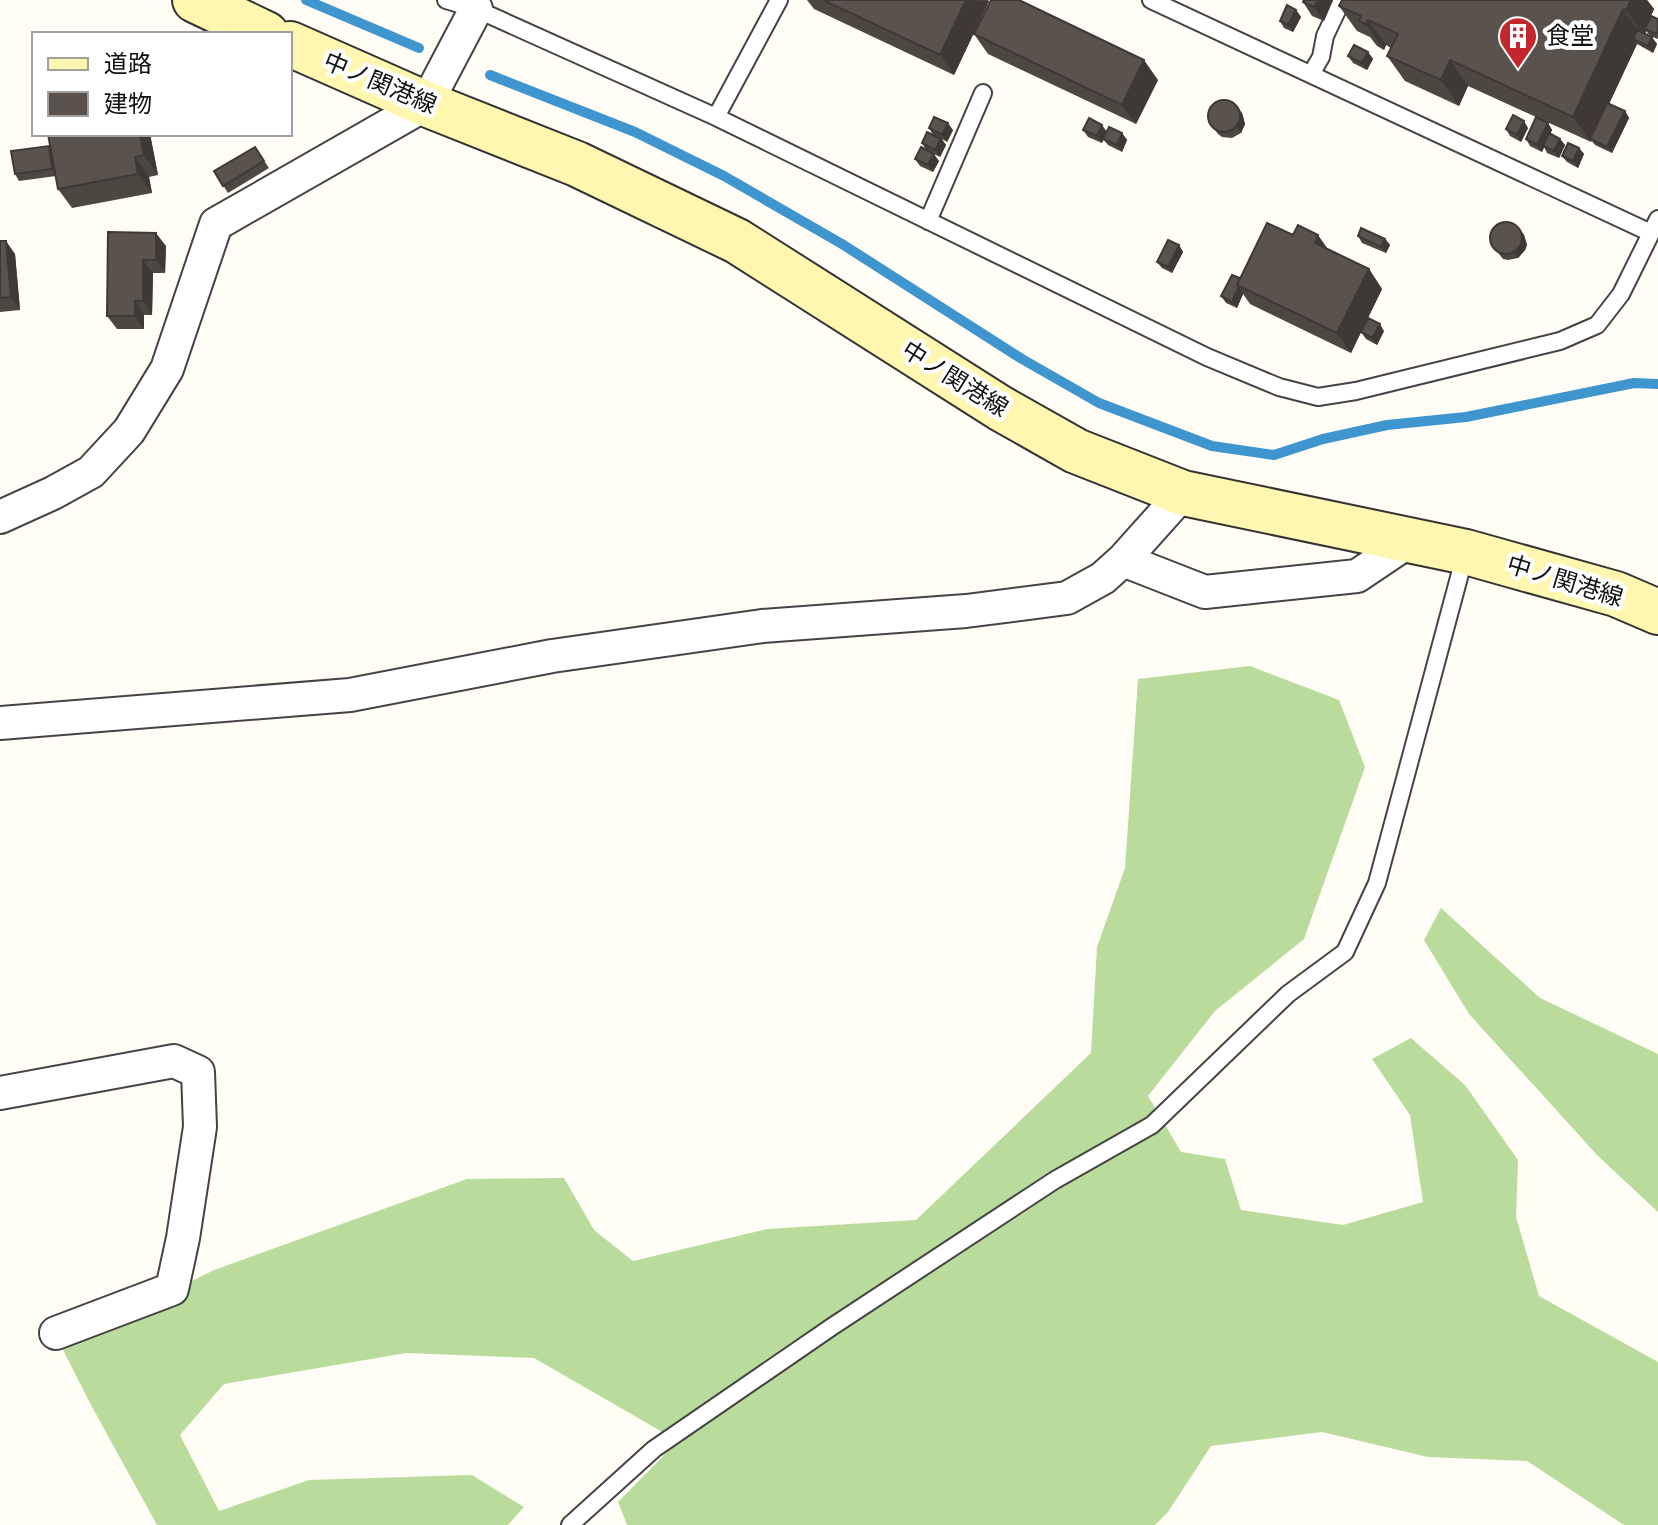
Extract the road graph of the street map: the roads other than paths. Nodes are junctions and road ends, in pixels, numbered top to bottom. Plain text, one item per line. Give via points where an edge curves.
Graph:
1 (195, 0) edge
2 (779, 0) edge
3 (1151, 0) edge
4 (1342, 0) edge
5 (467, 3) edge
6 (262, 32) edge
7 (292, 45) edge
8 (1311, 74) junction
9 (983, 93) dead end
10 (426, 104) junction
11 (716, 117) junction
12 (928, 221) junction
13 (1655, 226) edge
14 (1183, 493) junction
15 (0, 517) edge
16 (1409, 541) junction
17 (1466, 552) junction
18 (1123, 560) junction
19 (1658, 612) edge
20 (0, 723) edge
21 (0, 1093) edge
22 (56, 1333) dead end
23 (570, 1525) edge

1 - 6 main road
2 - 11 lane
3 - 8 lane
4 - 8 lane
5 - 10 street
5 - 11 lane
7 - 10 main road, 中ノ関港線
8 - 13 lane
9 - 12 lane
10 - 14 main road, 中ノ関港線 via 577,164 737,241 1076,451
10 - 15 street via 216,224 167,369 129,431 91,472
11 - 12 lane
12 - 13 lane via 1207,357 1318,397 1560,341 1597,325 1621,294
14 - 16 main road, 中ノ関港線
14 - 18 street
16 - 17 main road, 中ノ関港線
16 - 18 street via 1357,576 1205,592
17 - 19 main road, 中ノ関港線 via 1616,594
17 - 23 lane via 1377,883 1345,952 1288,994 1152,1125 1055,1180 654,1449
18 - 20 street via 1067,598 747,628 552,656 350,695
21 - 22 street via 174,1061 198,1072 200,1127 172,1289

